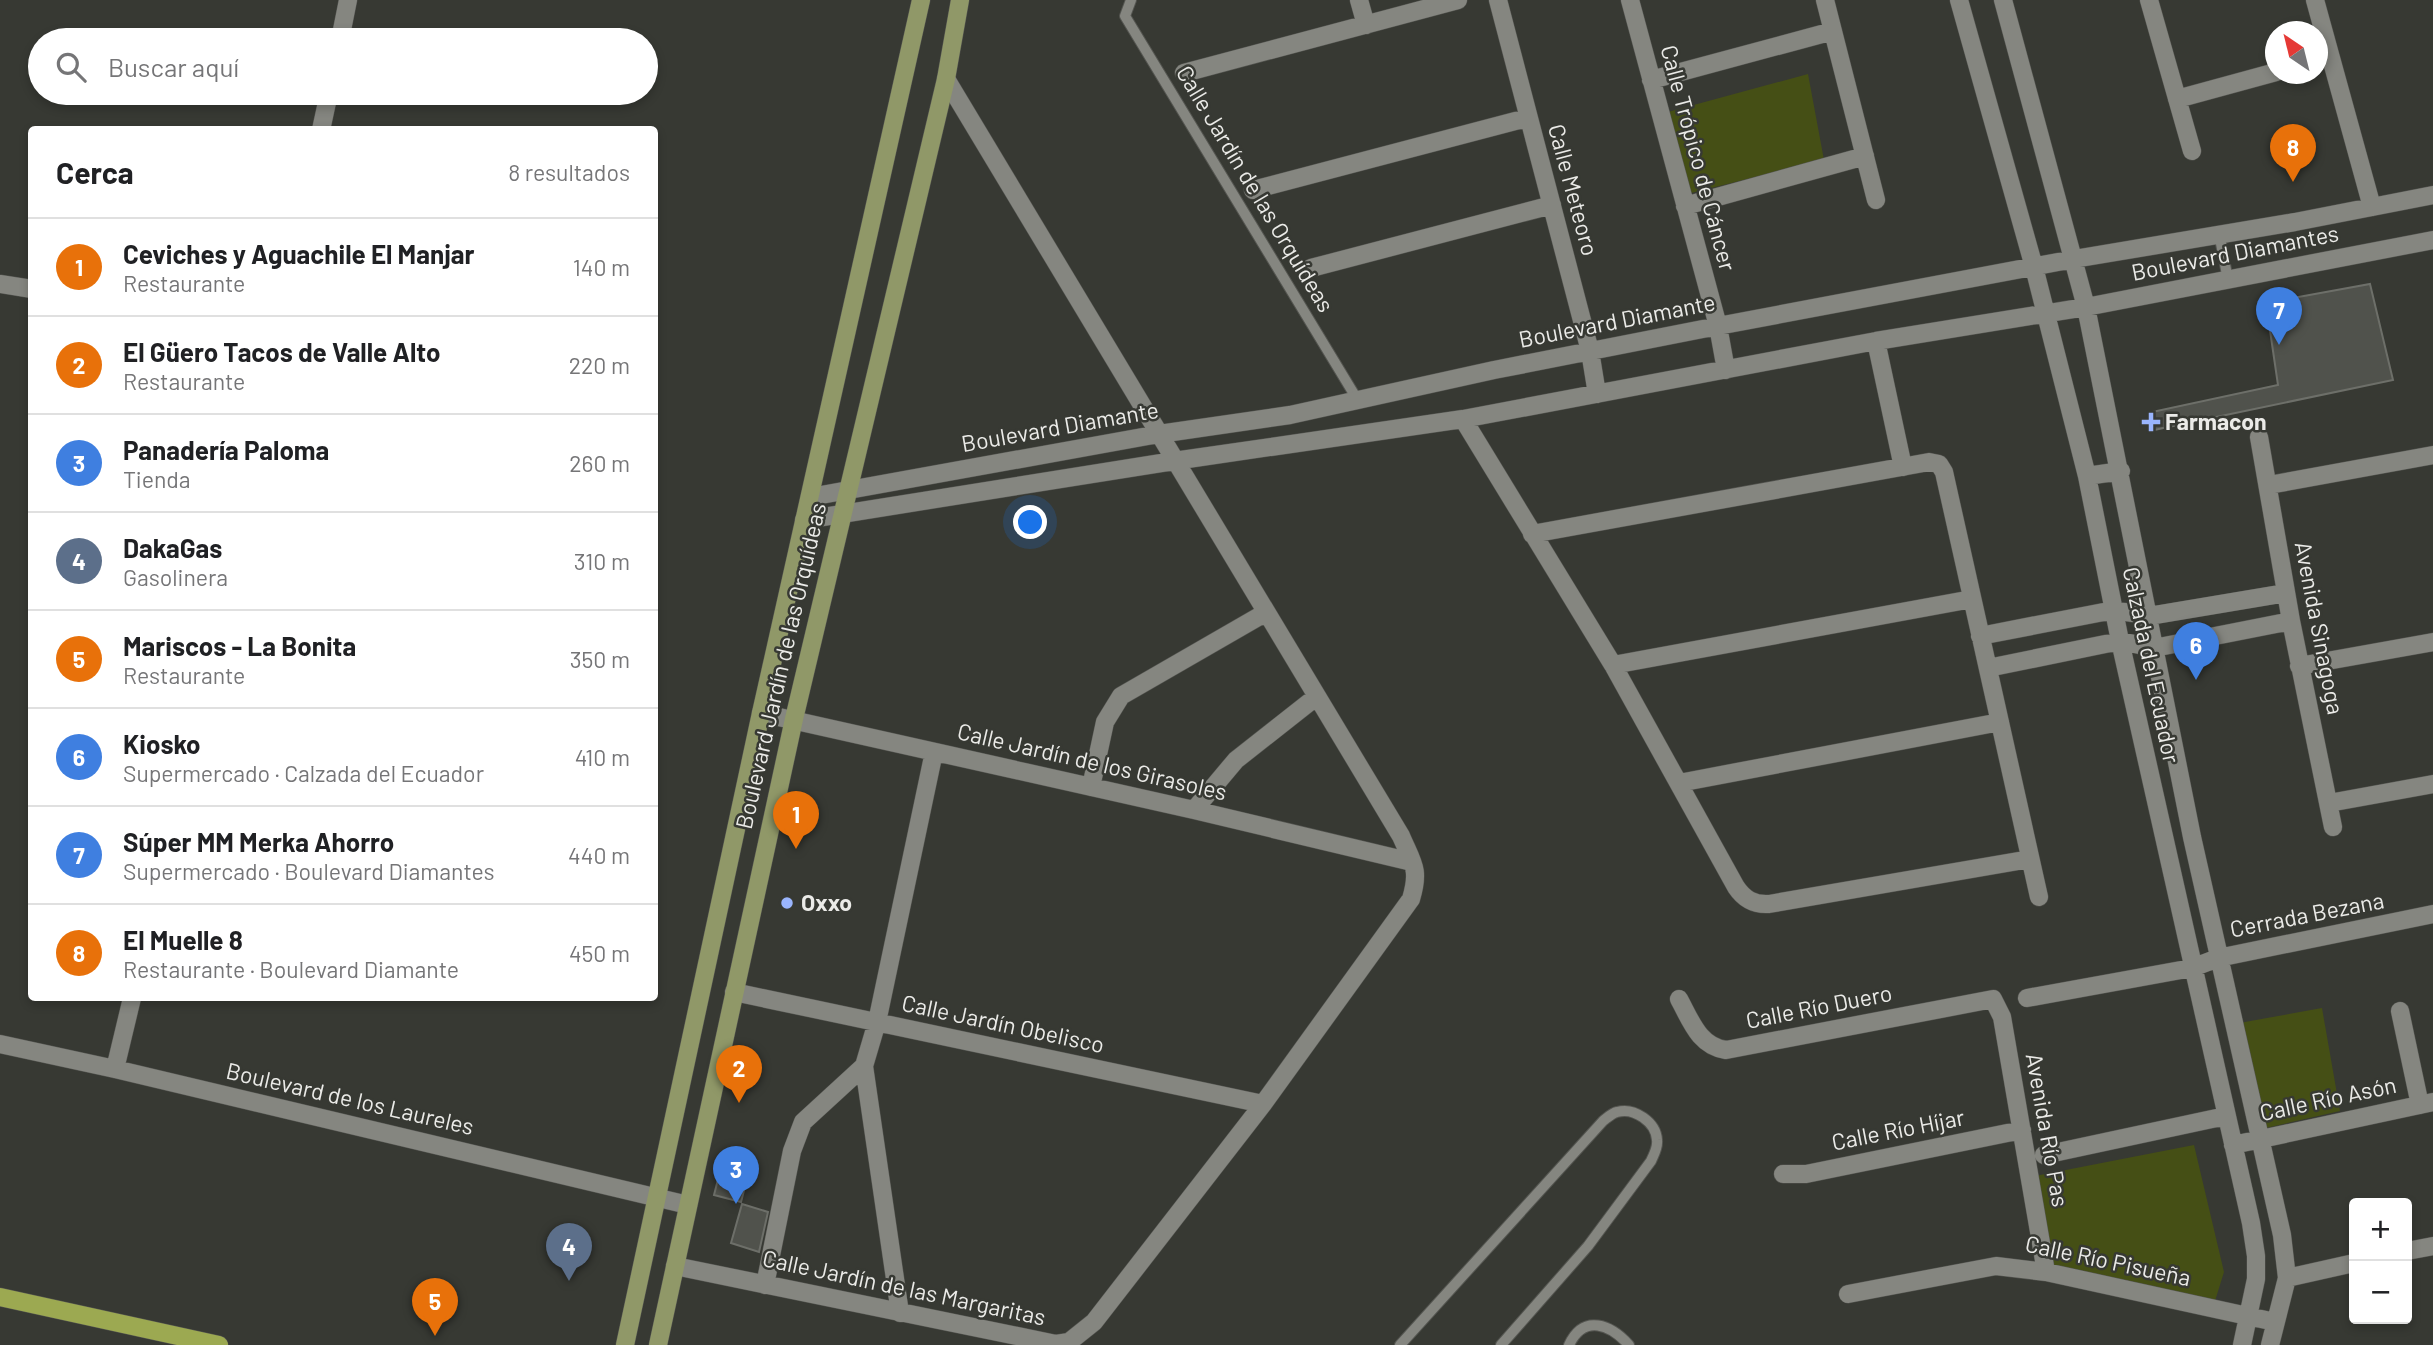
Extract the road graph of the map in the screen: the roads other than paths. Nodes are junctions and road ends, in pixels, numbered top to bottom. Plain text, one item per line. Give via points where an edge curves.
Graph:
1 (348, 0) edge
2 (921, 0) edge
3 (960, 0) edge
4 (1131, 0) edge
5 (1359, 0) edge
6 (1458, 0) edge
7 (1498, 0) edge
8 (1630, 0) edge
9 (1825, 0) edge
10 (1959, 0) edge
11 (2003, 0) edge
12 (2149, 0) edge
13 (2315, 0) edge
14 (2318, 21) edge
15 (1366, 24) junction
16 (342, 28) edge
17 (1833, 31) junction
18 (2328, 71) edge
19 (1184, 73) dead end
20 (2265, 75) edge
21 (946, 79) junction
22 (1651, 80) junction
23 (2177, 99) junction
24 (326, 105) edge
25 (1527, 118) junction
26 (322, 126) edge
27 (2192, 151) dead end
28 (1865, 156) junction
29 (1253, 190) dead end
30 (2433, 195) edge
31 (1877, 200) dead end
32 (1552, 205) junction
33 (1685, 206) junction
34 (2372, 207) junction
35 (2219, 233) junction
36 (2433, 240) edge
37 (2074, 259) junction
38 (2034, 267) junction
39 (1311, 268) dead end
40 (2228, 279) junction
41 (0, 284) edge
42 (28, 288) edge
43 (2087, 307) junction
44 (2046, 313) junction
45 (1718, 326) junction
46 (1876, 341) junction
47 (1590, 351) junction
48 (1726, 370) junction
49 (1597, 394) junction
50 (1357, 399) junction
51 (1463, 419) junction
52 (1159, 434) junction
53 (2259, 437) dead end
54 (2432, 459) edge
55 (1174, 461) junction
56 (1903, 467) junction
57 (2121, 471) junction
58 (2087, 475) junction
59 (2269, 485) junction
60 (847, 488) junction
61 (810, 496) junction
62 (841, 514) junction
63 (804, 520) junction
64 (1532, 534) junction
65 (2286, 593) junction
66 (1972, 598) junction
67 (2114, 610) junction
68 (1265, 613) junction
69 (2149, 616) junction
70 (2291, 621) junction
71 (1980, 636) junction
72 (2120, 641) junction
73 (2433, 642) edge
74 (2154, 648) junction
75 (1613, 665) junction
76 (2300, 666) junction
77 (1988, 668) junction
78 (1316, 697) junction
79 (761, 713) junction
80 (793, 719) junction
81 (2000, 722) junction
82 (934, 752) junction
83 (1679, 783) junction
84 (2433, 784) edge
85 (1091, 787) junction
86 (2329, 803) junction
87 (1194, 810) junction
88 (2333, 827) dead end
89 (2192, 837) junction
90 (2165, 843) junction
91 (2030, 859) junction
92 (1412, 862) junction
93 (2039, 897) dead end
94 (2433, 915) edge
95 (2218, 958) junction
96 (2192, 968) junction
97 (734, 992) junction
98 (2027, 998) dead end
99 (1679, 999) dead end
100 (1993, 999) joint
101 (131, 1001) edge
102 (2400, 1011) dead end
103 (877, 1022) junction
104 (0, 1044) edge
105 (864, 1066) junction
106 (116, 1069) junction
107 (1263, 1104) junction
108 (2426, 1104) edge
109 (2226, 1116) junction
110 (2022, 1130) junction
111 (2260, 1138) junction
112 (2233, 1145) junction
113 (2044, 1155) dead end
114 (1783, 1174) dead end
115 (657, 1197) junction
116 (688, 1205) junction
117 (2433, 1245) edge
118 (2412, 1250) edge
119 (2349, 1264) edge
120 (675, 1266) junction
121 (2046, 1272) junction
122 (2287, 1278) junction
123 (765, 1285) junction
124 (1848, 1294) dead end
125 (0, 1297) edge
126 (900, 1313) junction
127 (2249, 1316) junction
128 (2275, 1322) junction
129 (219, 1345) edge
130 (625, 1345) edge
131 (658, 1345) edge
132 (1400, 1345) edge
133 (1501, 1345) edge
134 (1569, 1345) edge
135 (1629, 1345) edge
136 (2242, 1345) edge
137 (2270, 1345) edge

1 - 16 street
2 - 61 street, Boulevard Jardín de las Orquídeas
3 - 21 street, Boulevard Jardín de las Orquídeas
4 - 50 lane, Calle Jardín de las Orquídeas via 1125,16
5 - 15 street
6 - 15 street
7 - 25 street, Calle Meteoro
8 - 22 street, Calle Trópico de Cáncer
9 - 17 street
10 - 38 street, Calzada del Ecuador
11 - 37 street, Calzada del Ecuador
12 - 23 street
13 - 14 street
15 - 19 street
17 - 22 street
17 - 28 street
18 - 34 street
20 - 23 street
21 - 52 street
21 - 60 street, Boulevard Jardín de las Orquídeas
22 - 33 street, Calle Trópico de Cáncer
23 - 27 street
24 - 26 street
25 - 29 street
25 - 32 street, Calle Meteoro
28 - 31 street
28 - 33 street
30 - 34 street, Boulevard Diamante
32 - 39 street
32 - 47 street, Calle Meteoro
33 - 45 street, Calle Trópico de Cáncer
34 - 35 street, Boulevard Diamante
35 - 37 street, Boulevard Diamante
35 - 40 lane
36 - 40 street, Boulevard Diamantes
37 - 38 street, Boulevard Diamante
37 - 43 street, Calzada del Ecuador
38 - 44 street, Calzada del Ecuador
38 - 45 street, Boulevard Diamante
40 - 43 street, Boulevard Diamantes
41 - 42 street
43 - 44 street, Boulevard Diamantes
43 - 57 street, Calzada del Ecuador
44 - 46 street
44 - 58 street, Calzada del Ecuador
45 - 47 street, Boulevard Diamante
45 - 48 street, Calle Trópico de Cáncer
46 - 48 street
46 - 56 street
47 - 49 street, Calle Meteoro
47 - 50 street, Boulevard Diamante
48 - 49 street
49 - 51 street
50 - 52 street, Boulevard Diamante via 1290,415
51 - 55 street
51 - 64 street
52 - 55 street
52 - 60 street, Boulevard Diamante
53 - 59 street, Avenida Sinagoga
54 - 59 street
55 - 62 street
55 - 68 street
56 - 64 street
56 - 66 street via 1939,464 1944,472
57 - 58 street
57 - 69 street, Calzada del Ecuador
58 - 67 street, Calzada del Ecuador
59 - 65 street, Avenida Sinagoga
60 - 61 street, Boulevard Diamante
60 - 62 street, Boulevard Jardín de las Orquídeas
61 - 63 street, Boulevard Jardín de las Orquídeas
62 - 63 street
62 - 80 street, Boulevard Jardín de las Orquídeas
63 - 79 street, Boulevard Jardín de las Orquídeas
64 - 75 street
65 - 69 street
65 - 70 street, Avenida Sinagoga
66 - 71 street
66 - 75 street
67 - 69 street
67 - 71 street
67 - 72 street, Calzada del Ecuador
68 - 78 street
68 - 85 street via 1121,696 1105,722
69 - 74 street, Calzada del Ecuador
70 - 74 street
70 - 76 street, Avenida Sinagoga
71 - 77 street
72 - 74 street
72 - 77 street
72 - 90 street, Calzada del Ecuador
73 - 76 street
74 - 89 street, Calzada del Ecuador
75 - 83 street
76 - 86 street, Avenida Sinagoga
77 - 81 street
78 - 87 street via 1236,760
78 - 92 street via 1401,836
79 - 80 street, Calle Jardín de los Girasoles
79 - 115 street, Boulevard Jardín de las Orquídeas
80 - 82 street, Calle Jardín de los Girasoles
80 - 97 street, Boulevard Jardín de las Orquídeas
81 - 83 street
81 - 91 street
82 - 85 street, Calle Jardín de los Girasoles
82 - 103 street
83 - 91 street via 1736,887 1747,900 1760,904
84 - 86 street
85 - 87 street, Calle Jardín de los Girasoles
86 - 88 street, Avenida Sinagoga
87 - 92 street, Calle Jardín de los Girasoles
89 - 90 street
89 - 95 street, Calzada del Ecuador
90 - 96 street, Calzada del Ecuador
91 - 93 street
92 - 107 street, Calle Jardín de las Margaritas via 1417,874 1411,899
94 - 95 street, Cerrada Bezana
95 - 96 street, Cerrada Bezana
95 - 111 street, Calzada del Ecuador
96 - 98 street, Cerrada Bezana
96 - 109 street, Calzada del Ecuador
97 - 103 street, Calle Jardín Obelisco
97 - 116 street, Boulevard Jardín de las Orquídeas
99 - 100 street, Calle Río Duero via 1699,1036 1714,1048 1726,1050
100 - 110 street, Avenida Río Pas via 2003,1017
101 - 106 street
102 - 108 street
103 - 105 street
103 - 107 street, Calle Jardín Obelisco
104 - 106 street, Boulevard de los Laureles
105 - 123 street via 803,1122 792,1151
105 - 126 street
106 - 115 street, Boulevard de los Laureles
107 - 126 street, Calle Jardín de las Margaritas via 1094,1322 1069,1342 1056,1344
108 - 111 street, Calle Río Asón
109 - 112 street, Calzada del Ecuador
109 - 113 street
110 - 114 street, Calle Río Híjar via 1806,1174
110 - 121 street, Avenida Río Pas
111 - 112 street, Calle Río Asón
111 - 122 street, Calzada del Ecuador
112 - 127 street, Calzada del Ecuador via 2256,1256
115 - 116 street, Boulevard de los Laureles
115 - 130 street, Boulevard Jardín de las Orquídeas
116 - 120 street, Boulevard Jardín de las Orquídeas
117 - 118 street
119 - 122 street
120 - 123 street, Calle Jardín de las Margaritas
120 - 131 street, Boulevard Jardín de las Orquídeas
121 - 124 street, Calle Río Pisueña via 1996,1266
121 - 127 street, Calle Río Pisueña
122 - 128 street, Calzada del Ecuador
123 - 126 street, Calle Jardín de las Margaritas
125 - 129 main road
127 - 128 street, Calle Río Pisueña
127 - 136 street, Calzada del Ecuador
128 - 137 street, Calzada del Ecuador
132 - 133 lane via 1603,1121 1615,1112 1641,1116 1657,1137 1651,1161 1588,1246
134 - 135 lane via 1581,1329 1594,1325 1607,1326

